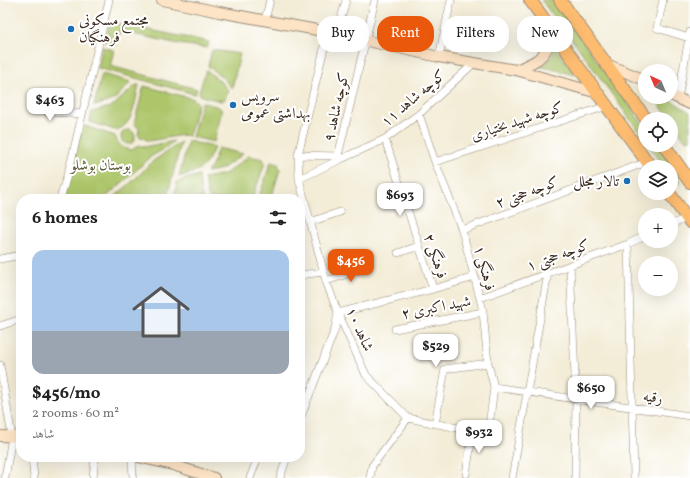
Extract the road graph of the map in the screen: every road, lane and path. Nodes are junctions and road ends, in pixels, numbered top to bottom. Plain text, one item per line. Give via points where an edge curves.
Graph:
1 (109, 0) edge
2 (162, 0) edge
3 (270, 0) edge
4 (346, 0) edge
5 (375, 0) edge
6 (451, 0) edge
7 (530, 0) edge
8 (560, 0) edge
9 (663, 0) edge
10 (198, 4) edge
11 (339, 16) edge
12 (542, 16) edge
13 (265, 20) junction
14 (369, 24) edge
15 (317, 30) edge
16 (689, 35) edge
17 (369, 41) edge
18 (327, 52) edge
19 (362, 52) edge
20 (544, 52) edge
21 (569, 52) edge
22 (439, 57) junction
23 (474, 63) junction
24 (606, 64) junction
25 (516, 70) junction
26 (638, 77) edge
27 (678, 80) edge
28 (598, 93) junction
29 (47, 98) dead end
30 (678, 99) edge
31 (690, 104) edge
32 (607, 106) junction
33 (641, 112) edge
34 (82, 114) junction
35 (419, 114) junction
36 (385, 139) junction
37 (669, 152) edge
38 (298, 156) junction
39 (340, 158) junction
40 (646, 160) edge
41 (435, 162) junction
42 (638, 168) edge
43 (299, 179) junction
44 (690, 180) edge
45 (61, 194) edge
46 (303, 194) edge
47 (674, 200) edge
48 (305, 202) edge
49 (340, 212) dead end
50 (689, 221) edge
51 (310, 222) junction
52 (678, 223) edge
53 (462, 230) junction
54 (638, 239) edge
55 (628, 244) junction
56 (420, 246) junction
57 (398, 252) dead end
58 (16, 256) edge
59 (0, 260) edge
60 (570, 265) junction
61 (369, 267) dead end
62 (324, 272) junction
63 (548, 273) junction
64 (305, 274) edge
65 (475, 277) junction
66 (326, 281) junction
67 (433, 289) junction
68 (480, 298) junction
69 (483, 312) junction
70 (338, 313) junction
71 (16, 321) edge
72 (0, 326) edge
73 (395, 329) dead end
74 (488, 363) junction
75 (0, 365) edge
76 (494, 387) junction
77 (528, 391) junction
78 (576, 398) junction
79 (305, 406) edge
80 (632, 407) junction
81 (690, 416) edge
82 (408, 418) junction
83 (435, 424) junction
84 (473, 431) junction
85 (16, 433) edge
86 (0, 436) edge
87 (16, 437) edge
88 (16, 440) edge
89 (32, 462) edge
90 (95, 462) edge
91 (132, 462) edge
92 (165, 462) edge
93 (256, 462) edge
94 (285, 462) edge
95 (466, 474) dead end
96 (5, 478) edge
97 (34, 478) edge
98 (93, 478) edge
99 (133, 478) edge
100 (214, 478) edge
101 (250, 478) edge
102 (280, 478) edge
103 (370, 478) edge
104 (512, 478) edge
105 (575, 478) edge
106 (634, 478) edge

1 - 34 street
2 - 10 main road
3 - 13 street
4 - 11 street, شاهد ۱۰
5 - 14 street, کوچه شاهد ۹
6 - 22 street
7 - 12 main road
8 - 24 main road
9 - 16 street via 657,28
10 - 13 main road
13 - 15 main road
16 - 27 street
17 - 22 main road
18 - 38 street, شاهد ۱۰
19 - 39 street, کوچه شاهد ۹
20 - 25 main road via 533,62
21 - 28 main road
22 - 23 main road
23 - 25 main road
23 - 35 street, کوچه شاهد ۱۱
24 - 26 main road
24 - 33 main road
25 - 28 main road
28 - 32 main road
29 - 34 street via 48,112
30 - 31 main road
32 - 40 main road
32 - 41 street, کوچه شهید بختیاری
34 - 45 street
35 - 36 street, کوچه شاهد ۱۱
35 - 41 street, فرهنگی ۱
36 - 39 street, کوچه شاهد ۱۱
36 - 56 street, فرهنگی ۲
37 - 44 main road
38 - 39 street, کوچه شاهد ۱۱
38 - 43 street, شاهد ۱۰
39 - 43 street
41 - 53 street, فرهنگی ۱
42 - 53 street, کوچه حجتی ۲
43 - 46 street, شاهد ۱۰
47 - 50 main road
48 - 51 street, شاهد ۱۰
49 - 51 street
50 - 52 street
51 - 62 street, شاهد ۱۰
53 - 65 street, فرهنگی ۱
54 - 55 street, کوچه حجتی ۱
55 - 60 street, کوچه حجتی ۱
55 - 80 street
56 - 57 street
56 - 67 street, فرهنگی ۲
58 - 59 street
60 - 63 street, کوچه حجتی ۱
60 - 78 street
61 - 66 street
62 - 64 street
62 - 66 street, شاهد ۱۰
63 - 68 street, کوچه حجتی ۱
63 - 77 street
65 - 67 street
65 - 68 street, فرهنگی ۱
66 - 70 street, شاهد ۱۰
67 - 70 street
68 - 69 street, فرهنگی ۱
69 - 73 street, شهید اکبری ۲
69 - 74 street, فرهنگی ۱
70 - 79 street via 335,329
70 - 82 street, شاهد ۱۰ via 366,375
71 - 72 street
74 - 76 street, فرهنگی ۱
74 - 83 street via 445,369
75 - 85 street
76 - 77 street, رقیه
76 - 84 street, فرهنگی ۱ via 488,434
77 - 78 street, رقیه
77 - 104 street
78 - 80 street, رقیه
78 - 105 street
80 - 81 street, رقیه
80 - 106 street
82 - 83 street
82 - 103 street via 372,466
83 - 84 street
84 - 95 street
86 - 87 main road
88 - 96 street
89 - 97 street
90 - 98 street
91 - 99 street
92 - 100 main road
93 - 101 street
94 - 102 street

